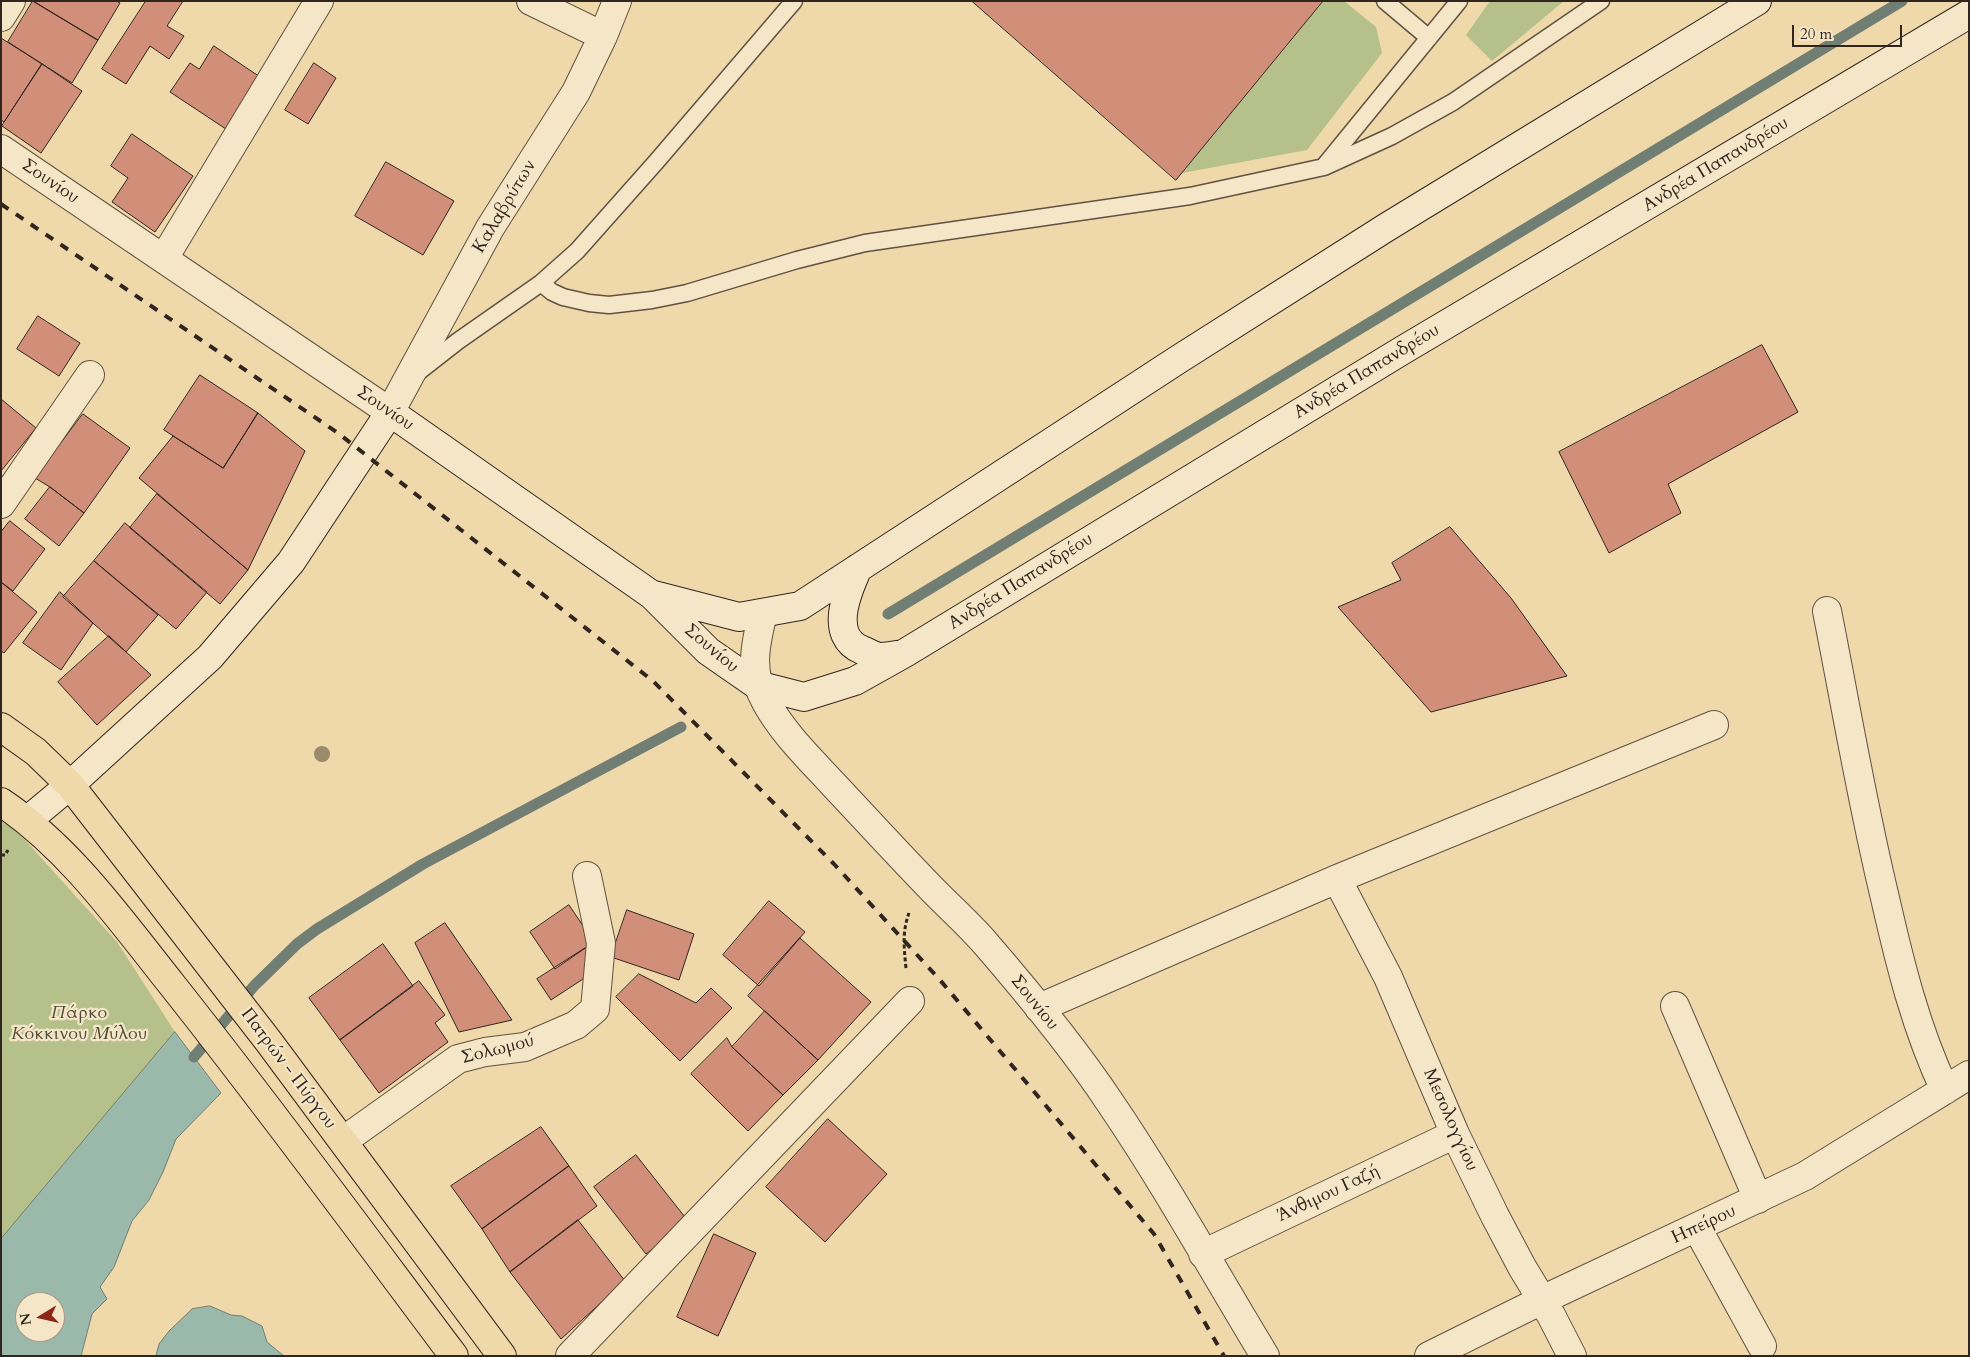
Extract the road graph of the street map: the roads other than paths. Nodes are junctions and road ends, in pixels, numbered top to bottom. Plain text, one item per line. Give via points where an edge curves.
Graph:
1 (12, 1) edge
2 (318, 1) edge
3 (531, 1) edge
4 (617, 1) edge
5 (794, 1) edge
6 (1385, 1) edge
7 (1459, 1) edge
8 (1601, 1) edge
9 (1757, 1) edge
10 (1969, 14) edge
11 (1, 17) edge
12 (603, 36) junction
13 (1429, 38) junction
14 (1, 149) edge
15 (1324, 167) junction
16 (164, 258) junction
17 (542, 283) junction
18 (90, 375) dead end
19 (406, 382) junction
20 (390, 412) junction
21 (1, 504) edge
22 (858, 568) junction
23 (652, 595) junction
24 (1827, 611) dead end
25 (763, 613) junction
26 (905, 653) junction
27 (757, 685) junction
28 (1714, 725) dead end
29 (1, 727) edge
30 (70, 785) junction
31 (1, 802) edge
32 (28, 820) junction
33 (586, 876) dead end
34 (1337, 879) junction
35 (910, 1001) road end
36 (1675, 1006) dead end
37 (1039, 1008) junction
38 (1969, 1075) edge
39 (1945, 1090) junction
40 (1455, 1134) junction
41 (343, 1141) junction
42 (1758, 1199) junction
43 (1697, 1228) junction
44 (1203, 1254) junction
45 (1542, 1300) junction
46 (1762, 1346) dead end
47 (454, 1356) edge
48 (502, 1356) edge
49 (570, 1356) edge
50 (1265, 1356) edge
51 (1429, 1356) edge
52 (1572, 1356) edge

1 - 11 street
2 - 16 street
3 - 12 street
4 - 12 street, Καλαβρύτων
5 - 17 lane via 597,230
6 - 13 lane
7 - 13 lane
8 - 15 lane via 1453,102 1392,136
9 - 22 street via 1379,232
10 - 26 street, Ανδρέα Παπανδρέου via 1403,350
12 - 19 street, Καλαβρύτων via 576,92 490,228
13 - 15 lane
14 - 16 street, Σουνίου
15 - 17 lane via 1190,196 865,243 652,300 609,305 589,303 563,297
16 - 20 street, Σουνίου
17 - 19 lane via 458,341
18 - 21 street
19 - 20 street, Καλαβρύτων
20 - 23 street, Σουνίου
20 - 30 street, Καλαβρύτων via 291,562 238,624 210,656
22 - 25 street via 800,606
22 - 26 street via 845,595 842,623 847,637 856,647 879,657
23 - 25 street via 739,617
23 - 27 street, Σουνίου via 708,651
24 - 39 street via 1873,849 1897,951 1916,1022
25 - 27 street, Σουνίου via 754,662
26 - 27 street, Ανδρέα Παπανδρέου via 854,681 804,697
27 - 37 street, Σουνίου via 792,739 984,942
28 - 34 street
29 - 30 main road, Πατρών - Πύργου via 36,752
30 - 32 street, Καλαβρύτων
30 - 41 main road, Πατρών - Πύργου
31 - 32 main road
32 - 47 main road via 86,879 241,1072
33 - 41 street, Σολωμού via 601,943 595,1010 576,1025 525,1047 458,1059
34 - 37 street
34 - 40 street, Μεσολογγίου via 1388,977
35 - 49 street
36 - 42 street
37 - 44 street, Σουνίου via 1112,1104
38 - 39 street, Ηπείρου
39 - 42 street, Ηπείρου via 1805,1176
40 - 44 street, Άνθιμου Γαζή
40 - 45 street, Μεσολογγίου via 1495,1216
41 - 48 main road, Πατρών - Πύργου
42 - 43 street, Ηπείρου
43 - 45 street, Ηπείρου
43 - 46 street
44 - 50 street, Σουνίου
45 - 51 street, Ηπείρου
45 - 52 street, Μεσολογγίου

